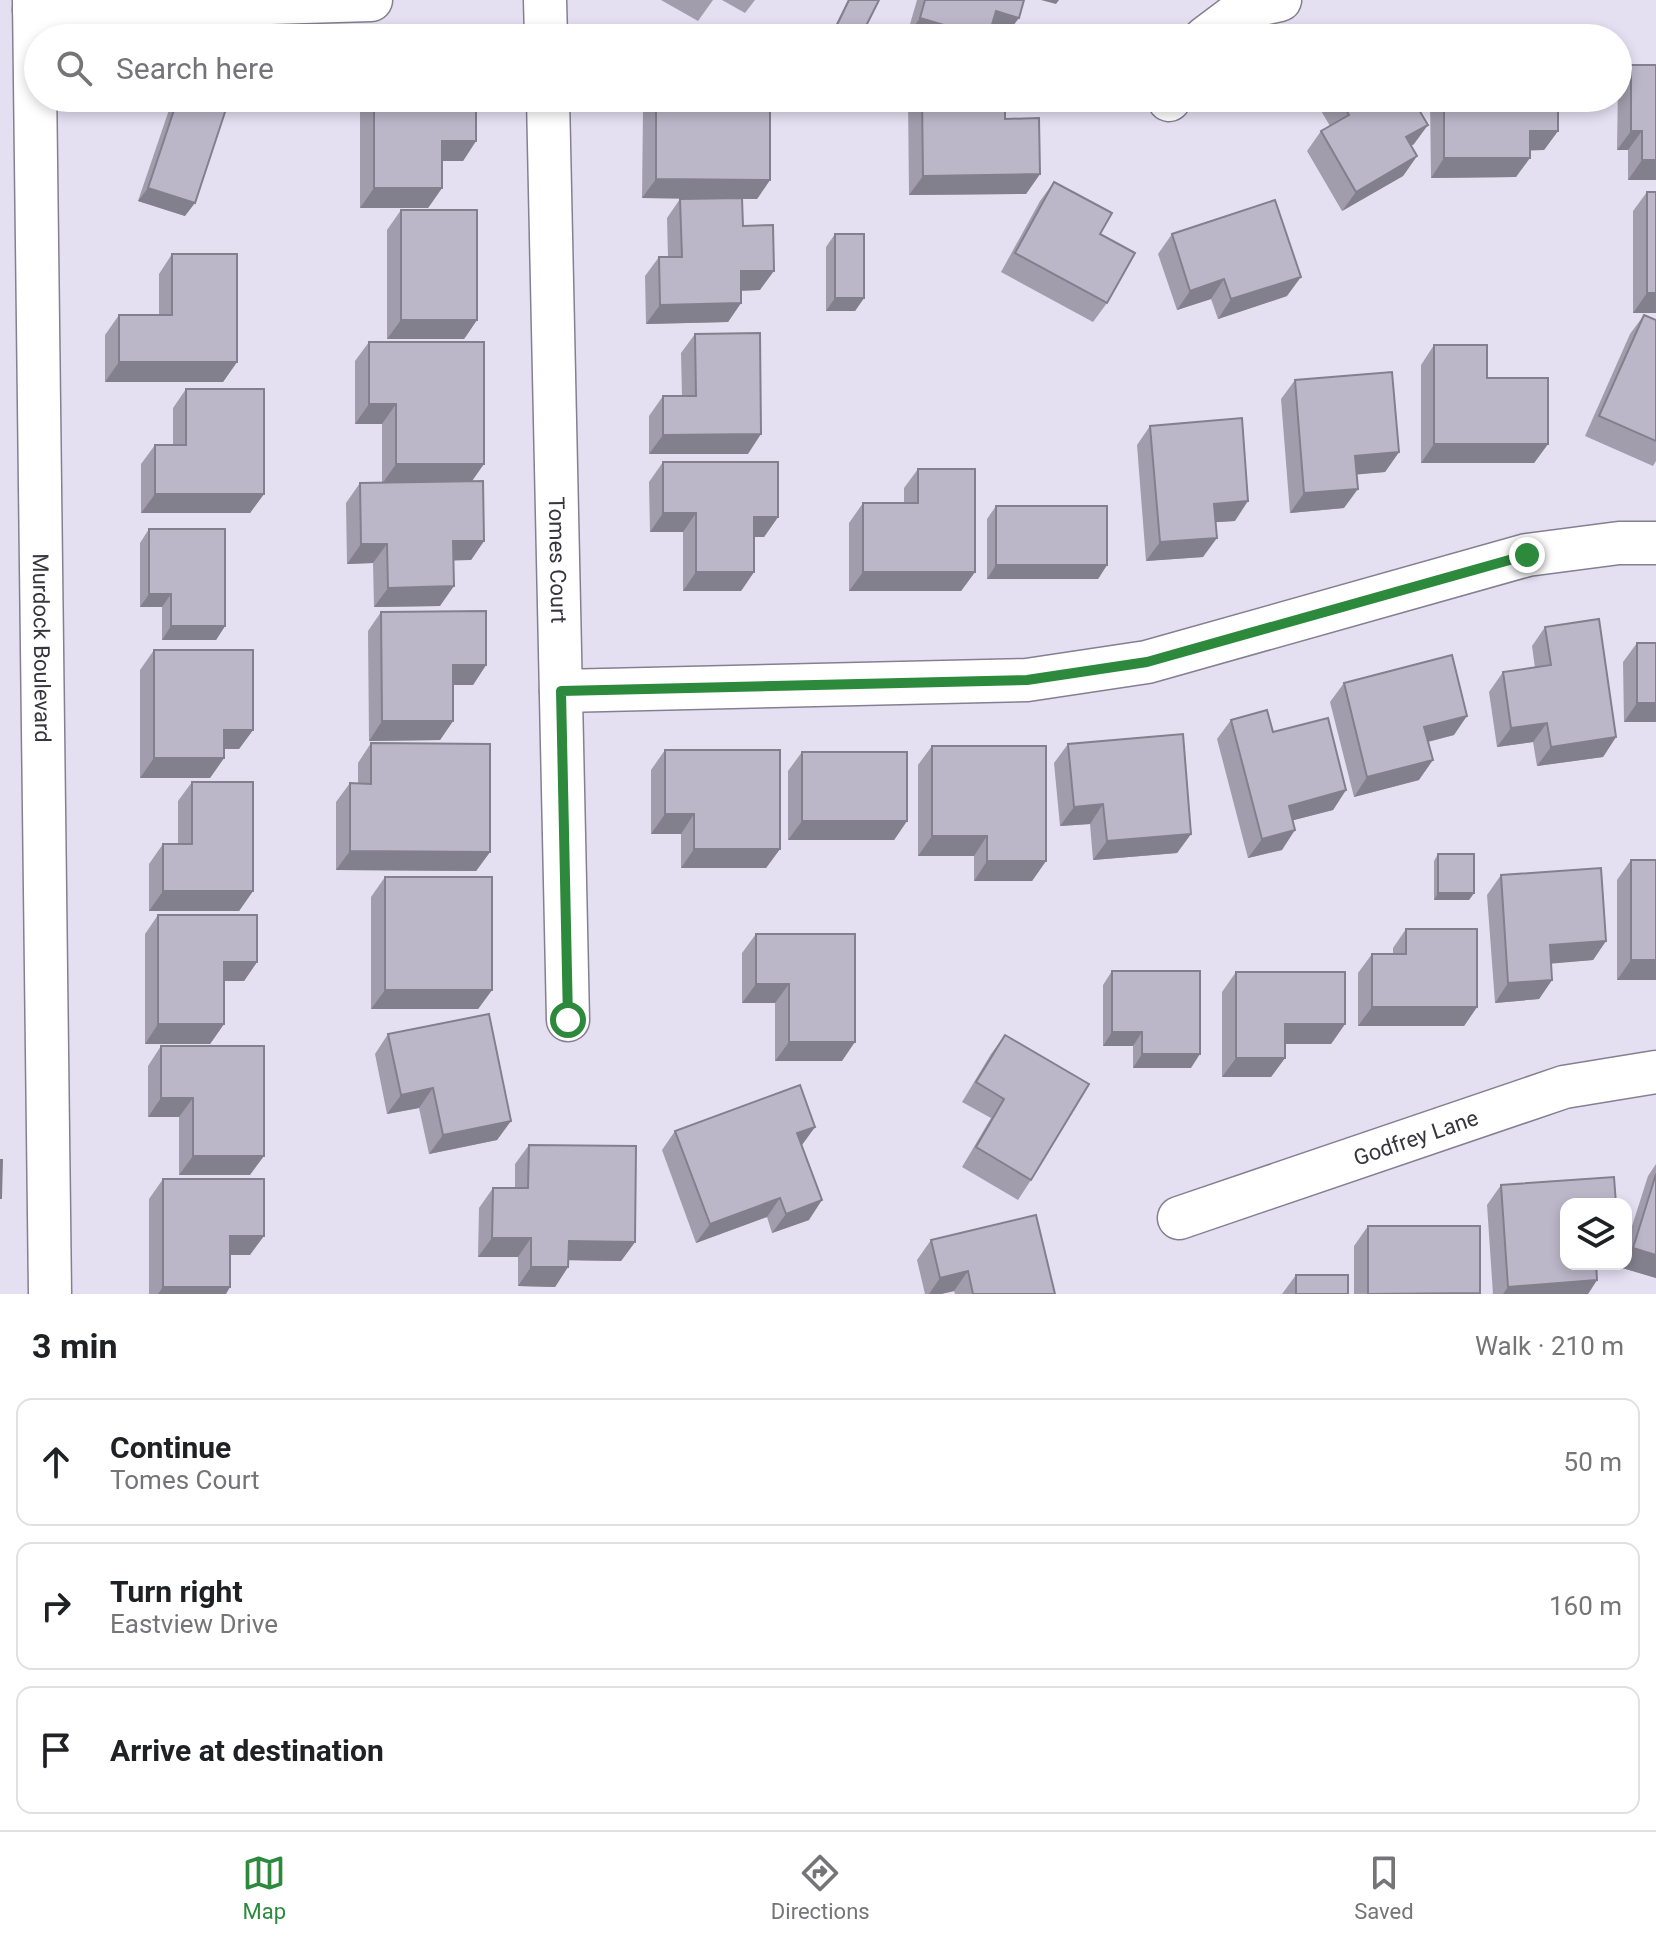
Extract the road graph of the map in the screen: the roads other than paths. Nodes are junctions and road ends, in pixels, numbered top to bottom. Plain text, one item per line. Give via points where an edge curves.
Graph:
1 (371, 0) edge
2 (545, 0) edge
3 (1280, 0) edge
4 (34, 5) edge
5 (546, 24) edge
6 (1224, 24) edge
7 (35, 112) edge
8 (548, 112) edge
9 (1656, 543) edge
10 (561, 691) junction
11 (568, 1020) dead end
12 (1656, 1072) edge
13 (1179, 1218) dead end
14 (50, 1294) edge

1 - 4 street
2 - 5 street
3 - 6 street via 1245,8
7 - 14 street, Murdock Boulevard
8 - 10 street, Tomes Court
9 - 10 street via 1527,555 1147,662 1027,680
10 - 11 street, Tomes Court
12 - 13 street, Godfrey Lane via 1564,1087

